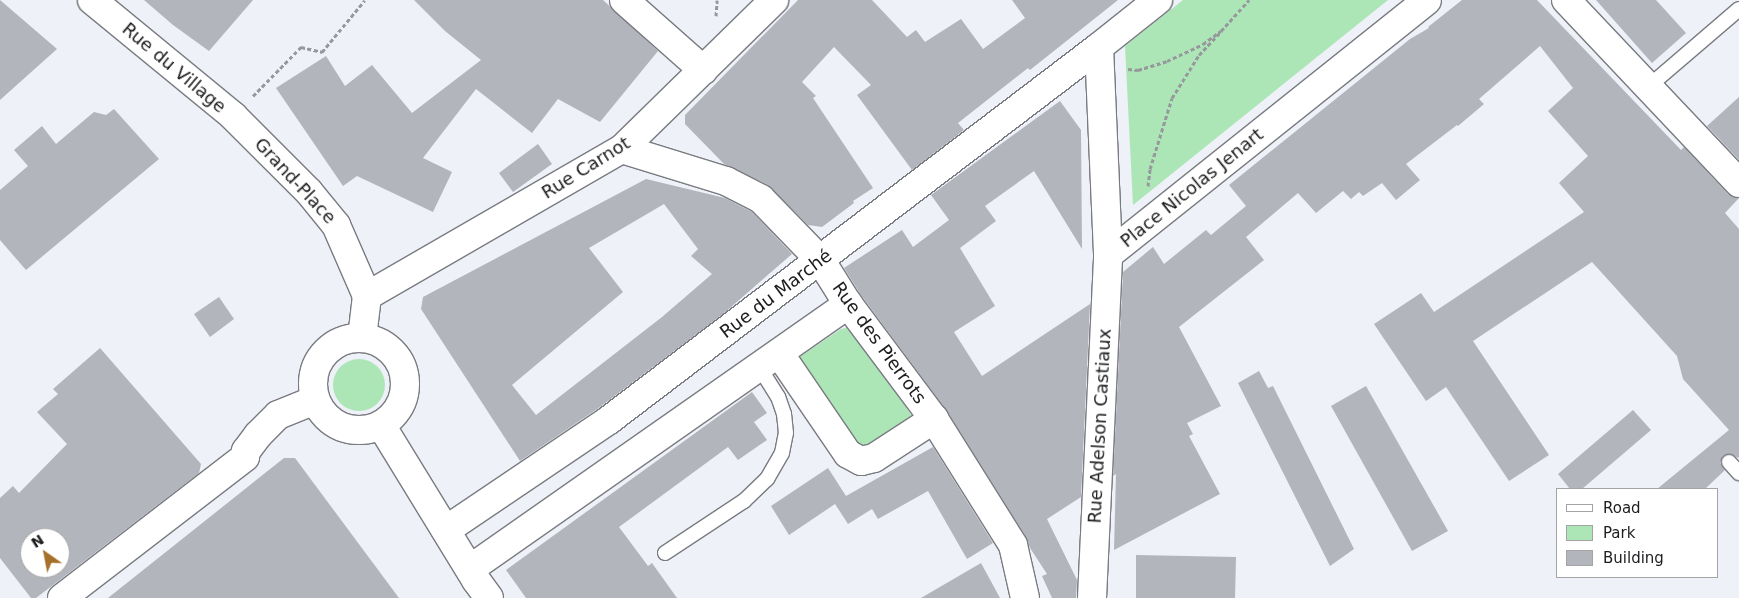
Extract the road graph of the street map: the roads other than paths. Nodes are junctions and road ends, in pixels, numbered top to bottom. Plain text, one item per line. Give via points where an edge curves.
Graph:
1 (92, 0) edge
2 (624, 0) edge
3 (774, 0) edge
4 (1158, 0) edge
5 (1427, 0) edge
6 (1566, 0) edge
7 (1739, 8) edge
8 (1099, 58) junction
9 (703, 70) junction
10 (1648, 87) junction
11 (233, 116) joint
12 (622, 149) junction
13 (1739, 183) edge
14 (1108, 255) junction
15 (821, 261) junction
16 (367, 296) junction
17 (848, 304) junction
18 (362, 338) junction
19 (769, 360) junction
20 (316, 400) junction
21 (934, 419) junction
22 (381, 425) junction
23 (1729, 462) dead end
24 (1739, 473) edge
25 (446, 530) junction
26 (665, 553) dead end
27 (470, 569) junction
28 (62, 598) edge
29 (489, 598) edge
30 (1025, 598) edge
31 (1092, 598) edge

1 - 11 street, Rue du Village
2 - 9 street
3 - 9 street, Rue Carnot
4 - 8 street
5 - 14 street, Place Nicolas Jenart
6 - 10 street
7 - 10 lane
8 - 14 street, Place Nicolas Jenart
8 - 15 street, Rue du Marché
9 - 12 street, Rue Carnot
10 - 13 street
11 - 16 street, Grand-Place via 309,192 336,225
12 - 15 street, Rue des Pierrots via 726,181 762,199
12 - 16 street, Rue Carnot
14 - 31 street, Rue Adelson Castiaux
15 - 17 street, Rue des Pierrots
15 - 25 street, Rue du Marché via 609,420
16 - 18 street
17 - 19 street
17 - 21 street, Rue des Pierrots
18 - 20 street via 340,342 322,356 313,377
18 - 22 street via 377,341 390,349 404,375 401,404
19 - 21 street, Rue des Pierrots via 848,454 861,461 874,458
19 - 26 lane via 784,414 786,433 782,453 767,479 744,501
19 - 27 street
20 - 22 street via 328,420 339,427 362,431
20 - 28 street via 278,415 258,435 245,457
21 - 30 street, Rue des Pierrots via 1012,545
22 - 25 street
23 - 24 lane
25 - 27 street
27 - 29 street

